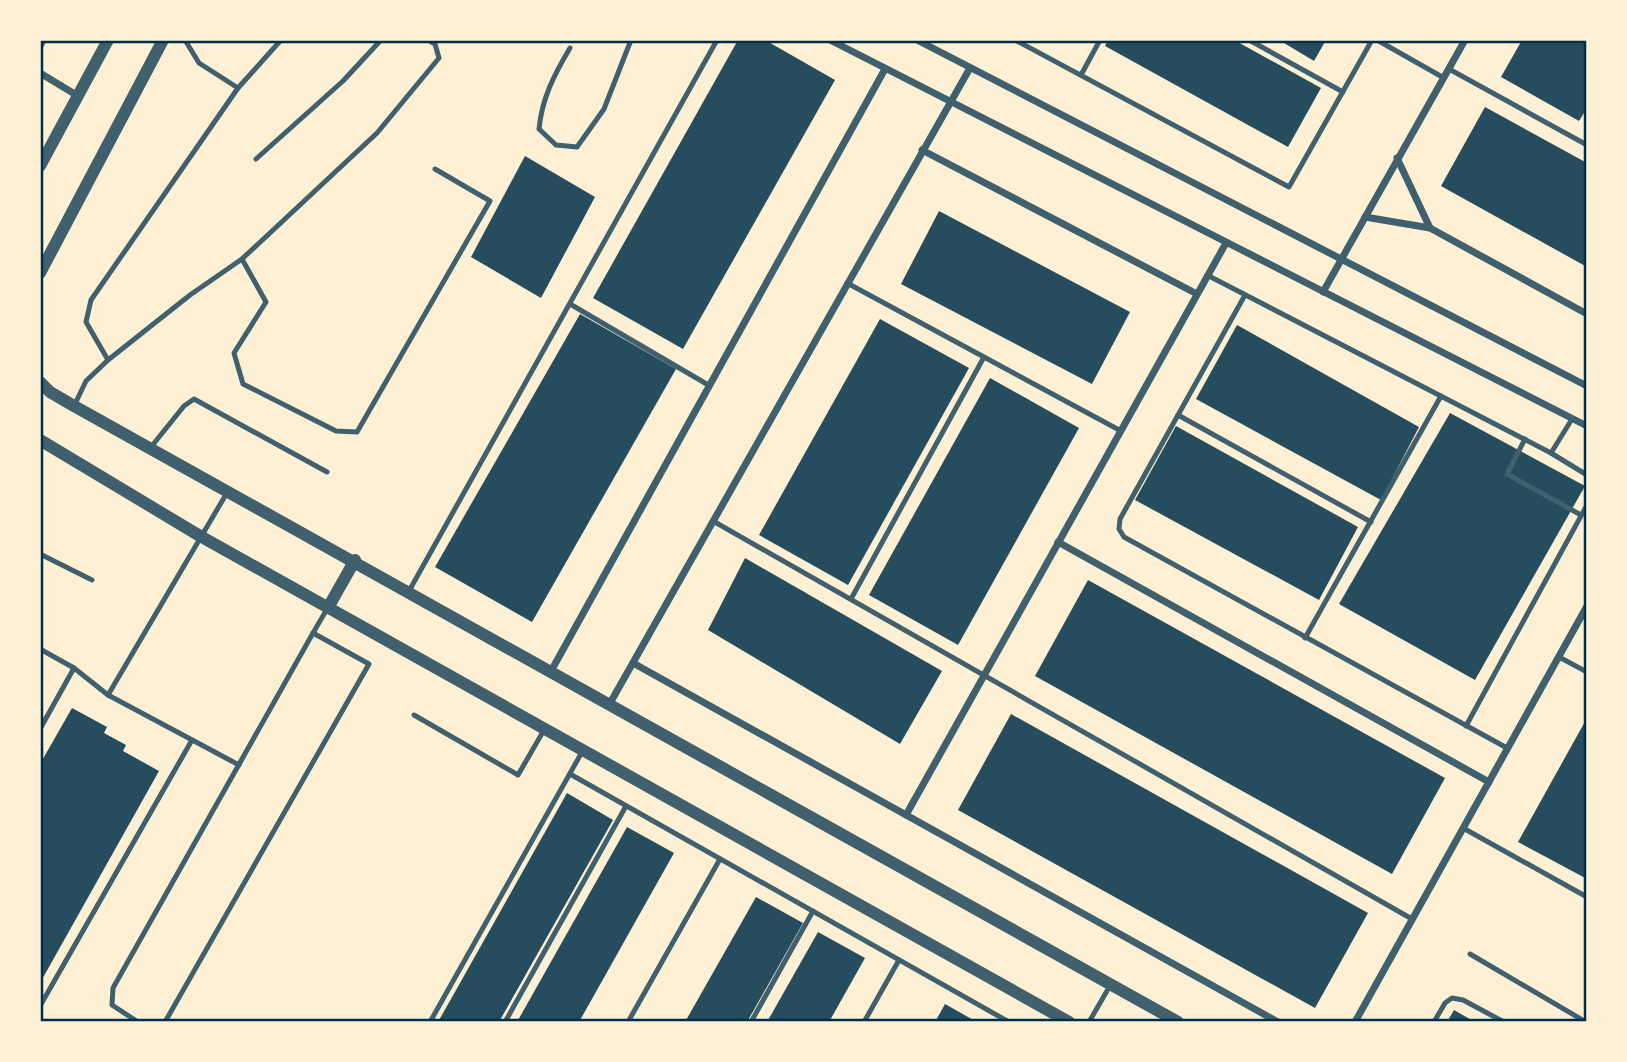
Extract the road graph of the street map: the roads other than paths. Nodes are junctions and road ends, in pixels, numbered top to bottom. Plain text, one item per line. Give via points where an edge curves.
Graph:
1 (43, 40) edge
2 (108, 40) edge
3 (163, 40) edge
4 (185, 40) edge
5 (281, 40) edge
6 (381, 40) edge
7 (428, 40) edge
8 (631, 40) edge
9 (717, 40) edge
10 (830, 40) edge
11 (917, 40) edge
12 (1015, 40) edge
13 (1100, 40) edge
14 (1249, 40) edge
15 (1375, 40) edge
16 (1465, 40) edge
17 (40, 46) edge
18 (570, 48) dead end
19 (970, 68) junction
20 (885, 69) junction
21 (1449, 69) junction
22 (40, 73) edge
23 (1081, 75) junction
24 (1444, 78) junction
25 (238, 88) junction
26 (1343, 92) junction
27 (78, 96) junction
28 (950, 101) junction
29 (1586, 143) edge
30 (922, 150) junction
31 (1397, 158) junction
32 (256, 159) dead end
33 (40, 166) edge
34 (435, 169) dead end
35 (1365, 216) junction
36 (1430, 228) junction
37 (1226, 243) junction
38 (242, 259) junction
39 (1340, 261) junction
40 (40, 274) edge
41 (1207, 275) junction
42 (847, 283) junction
43 (1323, 292) junction
44 (1197, 294) junction
45 (1245, 295) junction
46 (570, 304) junction
47 (1587, 314) edge
48 (984, 357) junction
49 (108, 360) junction
50 (40, 382) edge
51 (710, 386) junction
52 (1587, 386) edge
53 (1441, 397) junction
54 (74, 406) junction
55 (1178, 415) junction
56 (1572, 419) junction
57 (1587, 426) edge
58 (1121, 431) junction
59 (1525, 439) junction
60 (40, 440) edge
61 (151, 447) junction
62 (1551, 453) junction
63 (327, 472) dead end
64 (1587, 475) edge
65 (228, 491) junction
66 (1587, 505) edge
67 (1581, 515) junction
68 (713, 521) junction
69 (1371, 522) junction
70 (200, 536) junction
71 (1058, 542) junction
72 (40, 554) edge
73 (355, 560) junction
74 (92, 580) dead end
75 (409, 591) junction
76 (852, 599) junction
77 (329, 606) junction
78 (1587, 606) edge
79 (313, 633) junction
80 (1305, 638) junction
81 (40, 649) edge
82 (1559, 657) junction
83 (633, 663) junction
84 (74, 668) junction
85 (1587, 672) edge
86 (550, 673) junction
87 (984, 675) junction
88 (108, 695) junction
89 (609, 706) junction
90 (414, 715) dead end
91 (1466, 726) junction
92 (546, 727) junction
93 (40, 729) edge
94 (192, 740) junction
95 (1507, 748) junction
96 (584, 749) junction
97 (239, 765) junction
98 (570, 774) junction
99 (1489, 782) junction
100 (626, 806) junction
101 (906, 815) junction
102 (1463, 828) junction
103 (720, 859) junction
104 (1587, 897) edge
105 (813, 911) junction
106 (1412, 919) junction
107 (1470, 954) dead end
108 (899, 960) junction
109 (1111, 984) junction
110 (40, 1006) edge
111 (1575, 1015) junction
112 (1007, 1021) edge
113 (138, 1022) edge
114 (165, 1022) edge
115 (430, 1022) edge
116 (505, 1022) edge
117 (628, 1022) edge
118 (751, 1022) edge
119 (864, 1022) edge
120 (1069, 1022) edge
121 (1089, 1022) edge
122 (1178, 1022) edge
123 (1278, 1022) edge
124 (1355, 1022) edge
125 (1434, 1022) edge
126 (1504, 1022) edge
127 (1571, 1022) edge
128 (1586, 1022) edge

1 - 17 street
2 - 27 street
3 - 40 street
4 - 25 lane via 199,63
5 - 25 lane
6 - 32 lane
7 - 38 lane via 435,44 439,58 377,133
8 - 18 lane via 604,109 577,147 556,145 539,129 545,93
9 - 46 lane
10 - 20 street
11 - 19 street
12 - 23 lane
13 - 23 lane
14 - 26 lane
15 - 24 lane
15 - 26 lane
16 - 21 street
19 - 28 street
19 - 39 street
20 - 28 street
20 - 51 street
21 - 24 street
21 - 29 lane
22 - 27 street
23 - 26 lane via 1289,187
24 - 31 street
25 - 49 lane via 91,300 86,322
27 - 33 street
28 - 30 street
28 - 37 street
30 - 42 street
30 - 44 street
31 - 35 street
31 - 36 street
34 - 38 lane via 490,201 356,432 336,432 243,384 234,353 266,302
35 - 36 street
35 - 39 street
36 - 47 street
37 - 41 street
37 - 43 street
38 - 49 lane
39 - 43 street
39 - 52 street
41 - 44 street
41 - 45 lane
42 - 48 lane
42 - 68 street
43 - 56 street
44 - 58 street
45 - 53 lane
45 - 55 lane
46 - 51 lane
46 - 75 lane
48 - 58 lane
48 - 76 lane
49 - 54 lane via 86,381
50 - 54 street
51 - 86 street
53 - 59 lane
53 - 69 lane
54 - 61 street
55 - 69 lane
55 - 80 lane via 1120,519 1119,529 1124,537
56 - 57 street
56 - 62 lane
58 - 71 street
59 - 62 lane
59 - 67 lane via 1507,474
60 - 70 street
61 - 63 lane via 194,399
61 - 65 street
62 - 64 lane
65 - 70 lane
65 - 73 street
66 - 67 lane
67 - 91 lane
68 - 76 lane
68 - 83 street
69 - 80 lane
70 - 77 street
70 - 88 lane
71 - 87 street
71 - 99 street
72 - 74 lane
73 - 75 street
73 - 77 street
75 - 86 street
76 - 87 lane
77 - 79 lane
77 - 92 street
78 - 82 street
79 - 97 lane
79 - 114 lane via 369,664
80 - 91 lane
81 - 84 lane
82 - 85 lane
82 - 95 street
83 - 89 street
83 - 101 street
84 - 88 lane
84 - 93 lane
86 - 89 street
87 - 101 street
87 - 106 lane
88 - 94 lane
89 - 109 street
90 - 92 lane via 518,775
91 - 95 lane
92 - 96 street
94 - 97 lane
94 - 110 lane
95 - 99 street
96 - 98 lane
96 - 120 street
97 - 113 lane via 113,988 111,1006
98 - 100 lane
98 - 115 lane
99 - 102 street
100 - 103 lane
100 - 116 lane
101 - 123 street
102 - 104 lane
102 - 106 street
103 - 105 lane
103 - 117 lane
105 - 108 lane
105 - 118 lane
106 - 124 street
107 - 111 lane
108 - 112 lane
108 - 119 lane
109 - 121 lane
109 - 122 street
111 - 127 lane
111 - 128 lane
125 - 126 lane via 1452,998

